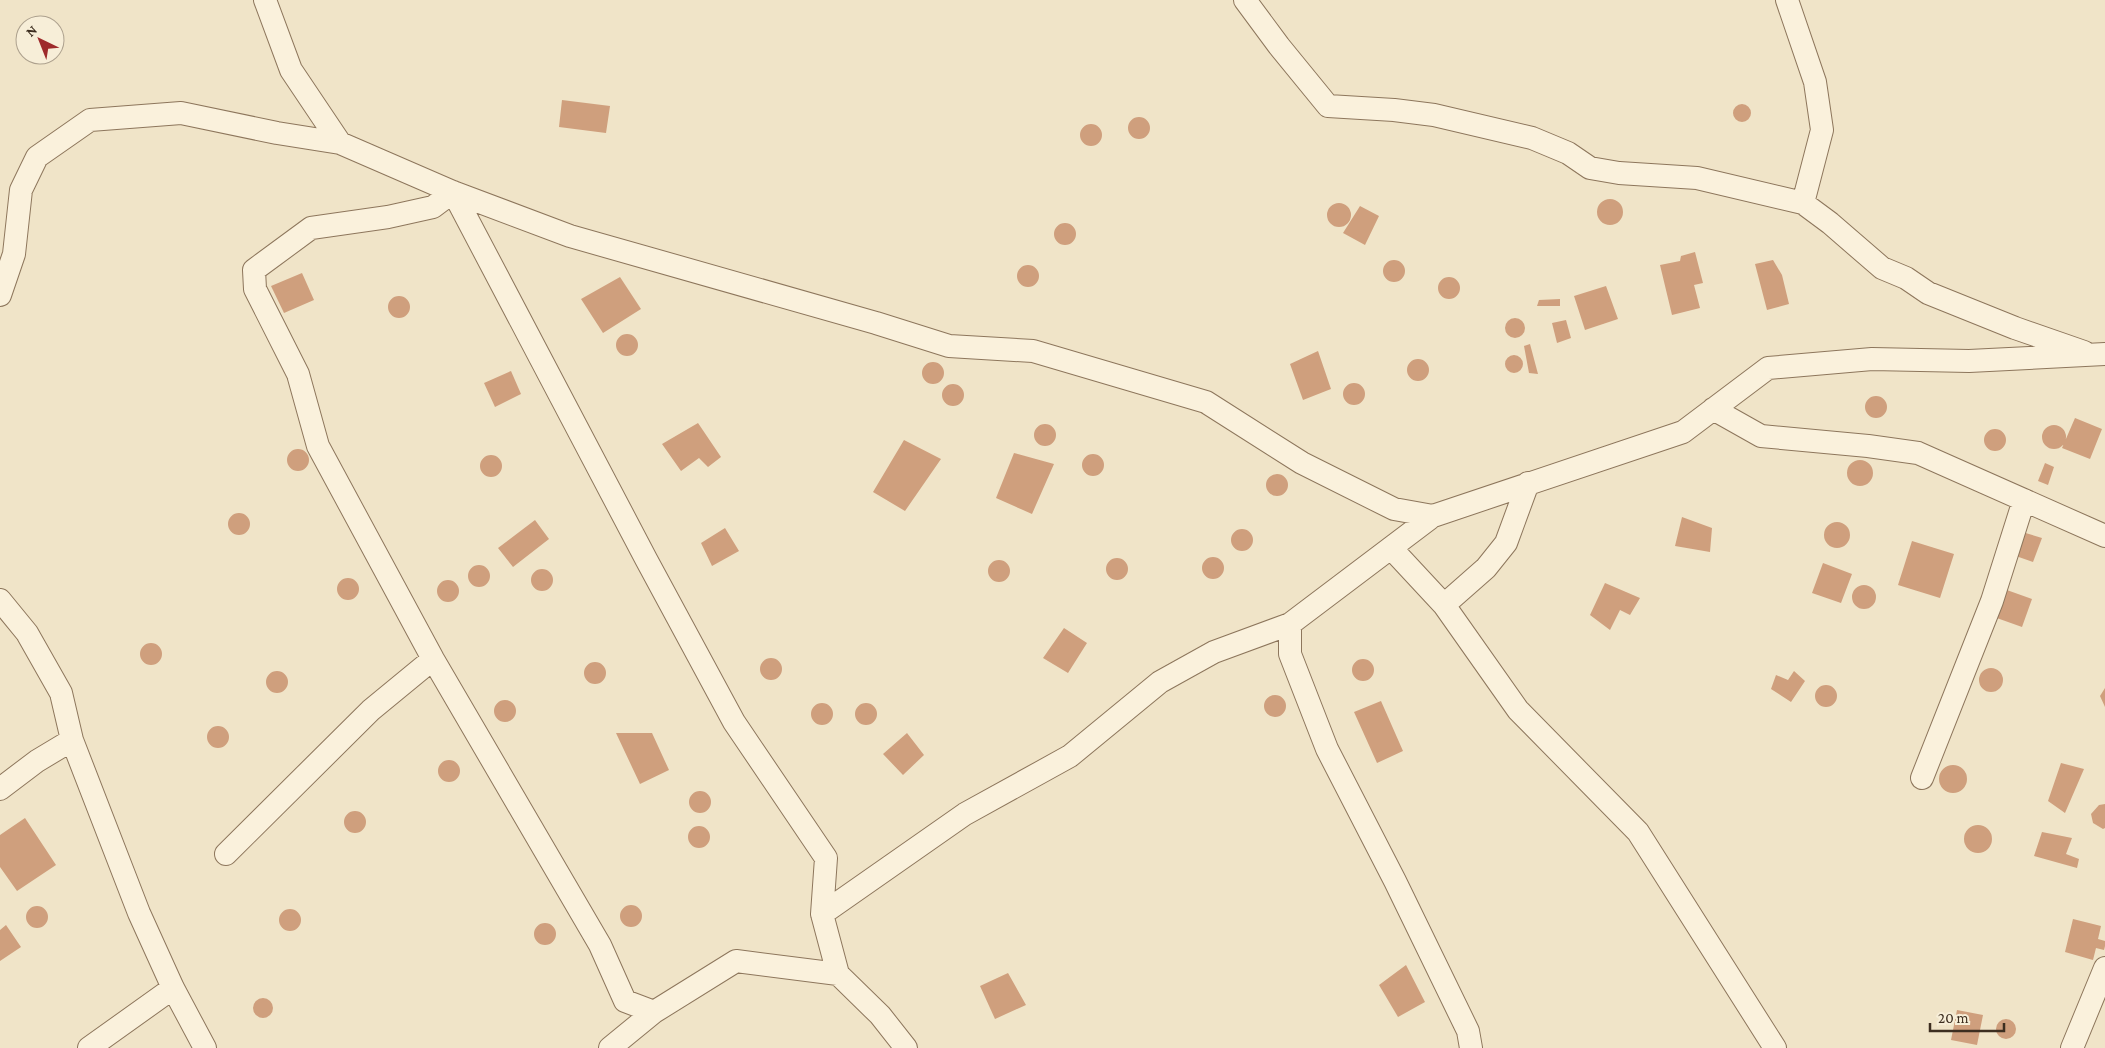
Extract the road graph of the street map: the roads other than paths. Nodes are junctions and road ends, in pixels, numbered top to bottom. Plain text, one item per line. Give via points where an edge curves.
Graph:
1 (265, 0) edge
2 (1246, 0) edge
3 (1787, 0) edge
4 (340, 143) junction
5 (453, 192) junction
6 (1803, 203) junction
7 (0, 295) edge
8 (2105, 353) edge
9 (1714, 409) junction
10 (1528, 483) junction
11 (2024, 500) junction
12 (1433, 516) junction
13 (2105, 536) edge
14 (1391, 548) junction
15 (0, 600) edge
16 (1444, 605) junction
17 (1290, 624) junction
18 (433, 659) junction
19 (72, 740) junction
20 (1922, 778) dead end
21 (0, 789) edge
22 (226, 854) dead end
23 (822, 914) junction
24 (2105, 968) edge
25 (838, 974) junction
26 (173, 988) junction
27 (654, 1012) junction
28 (89, 1048) edge
29 (205, 1048) edge
30 (610, 1048) edge
31 (906, 1048) edge
32 (1471, 1048) edge
33 (1775, 1048) edge
34 (2072, 1048) edge

1 - 4 street via 291,70
2 - 6 street via 1278,46 1328,106 1434,115 1532,138 1568,153 1590,168 1697,178
3 - 6 street via 1815,82 1822,130
4 - 5 street
4 - 7 street via 181,113 90,120 37,157 21,190 14,254
5 - 12 street via 570,236 949,346 1033,351 1206,402 1302,463 1394,509
5 - 18 street via 433,207 311,228 254,270 255,288 298,374 318,446
5 - 23 street via 734,722 826,858
6 - 8 street via 1882,268 1906,278 1928,293 2084,352
8 - 9 street via 1969,361 1872,359 1768,368
9 - 10 street via 1683,432
9 - 11 street via 1761,436 1918,453
10 - 12 street
10 - 16 street via 1506,544 1486,568
11 - 13 street
11 - 20 street via 1992,601
12 - 14 street
14 - 16 street
14 - 17 street
15 - 19 street via 26,633 60,693
16 - 33 street via 1518,710 1638,832
17 - 23 street via 1214,652 1160,682 1070,756 965,814
17 - 32 street via 1290,654 1327,749 1468,1031
18 - 22 street via 371,710
18 - 27 street via 600,945 625,1001
19 - 21 street
19 - 26 street via 139,913
23 - 25 street
24 - 34 street
25 - 27 street via 736,961
25 - 31 street via 880,1015
26 - 28 street
26 - 29 street
27 - 30 street

